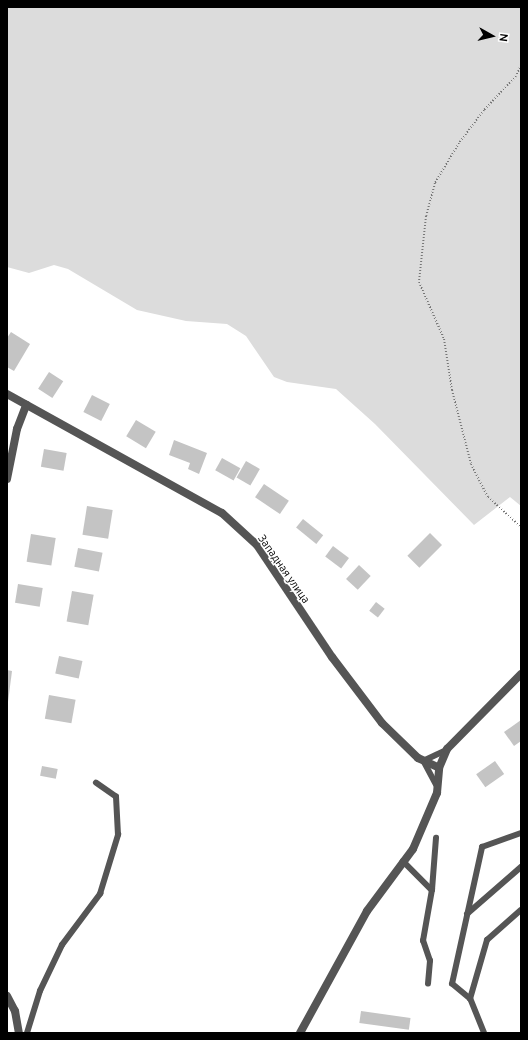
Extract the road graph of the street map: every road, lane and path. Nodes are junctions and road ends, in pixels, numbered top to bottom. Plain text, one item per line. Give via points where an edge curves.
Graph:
1 (521, 65) edge
2 (7, 394) edge
3 (26, 406) junction
4 (7, 479) edge
5 (521, 527) edge
6 (521, 674) edge
7 (447, 749) junction
8 (424, 761) junction
9 (439, 768) junction
10 (96, 783) dead end
11 (438, 787) junction
12 (521, 833) edge
13 (436, 838) dead end
14 (404, 861) junction
15 (521, 867) edge
16 (432, 890) junction
17 (521, 910) edge
18 (467, 914) junction
19 (428, 984) dead end
20 (470, 999) junction
21 (8, 1000) edge
22 (19, 1033) edge
23 (27, 1033) edge
24 (300, 1033) edge
25 (484, 1033) edge

1 - 5 path via 516,76 484,110 463,138 435,183 426,216 418,282 444,339 452,390 471,464 488,497
2 - 3 street, Западная улица
3 - 4 street via 17,429
3 - 8 street, Западная улица via 222,512 257,545 340,669 382,723
6 - 7 street
7 - 8 lane
7 - 9 street
8 - 9 street, Западная улица
8 - 11 lane
9 - 11 street
10 - 23 lane via 116,797 118,835 100,894 62,946 40,991
11 - 14 street via 413,849
12 - 18 lane via 482,847
13 - 16 lane
14 - 16 lane
14 - 24 street via 367,911
15 - 18 lane
16 - 19 lane via 423,941 430,962
17 - 20 lane via 487,940
18 - 20 lane via 452,984
20 - 25 lane
21 - 22 street via 15,1011

